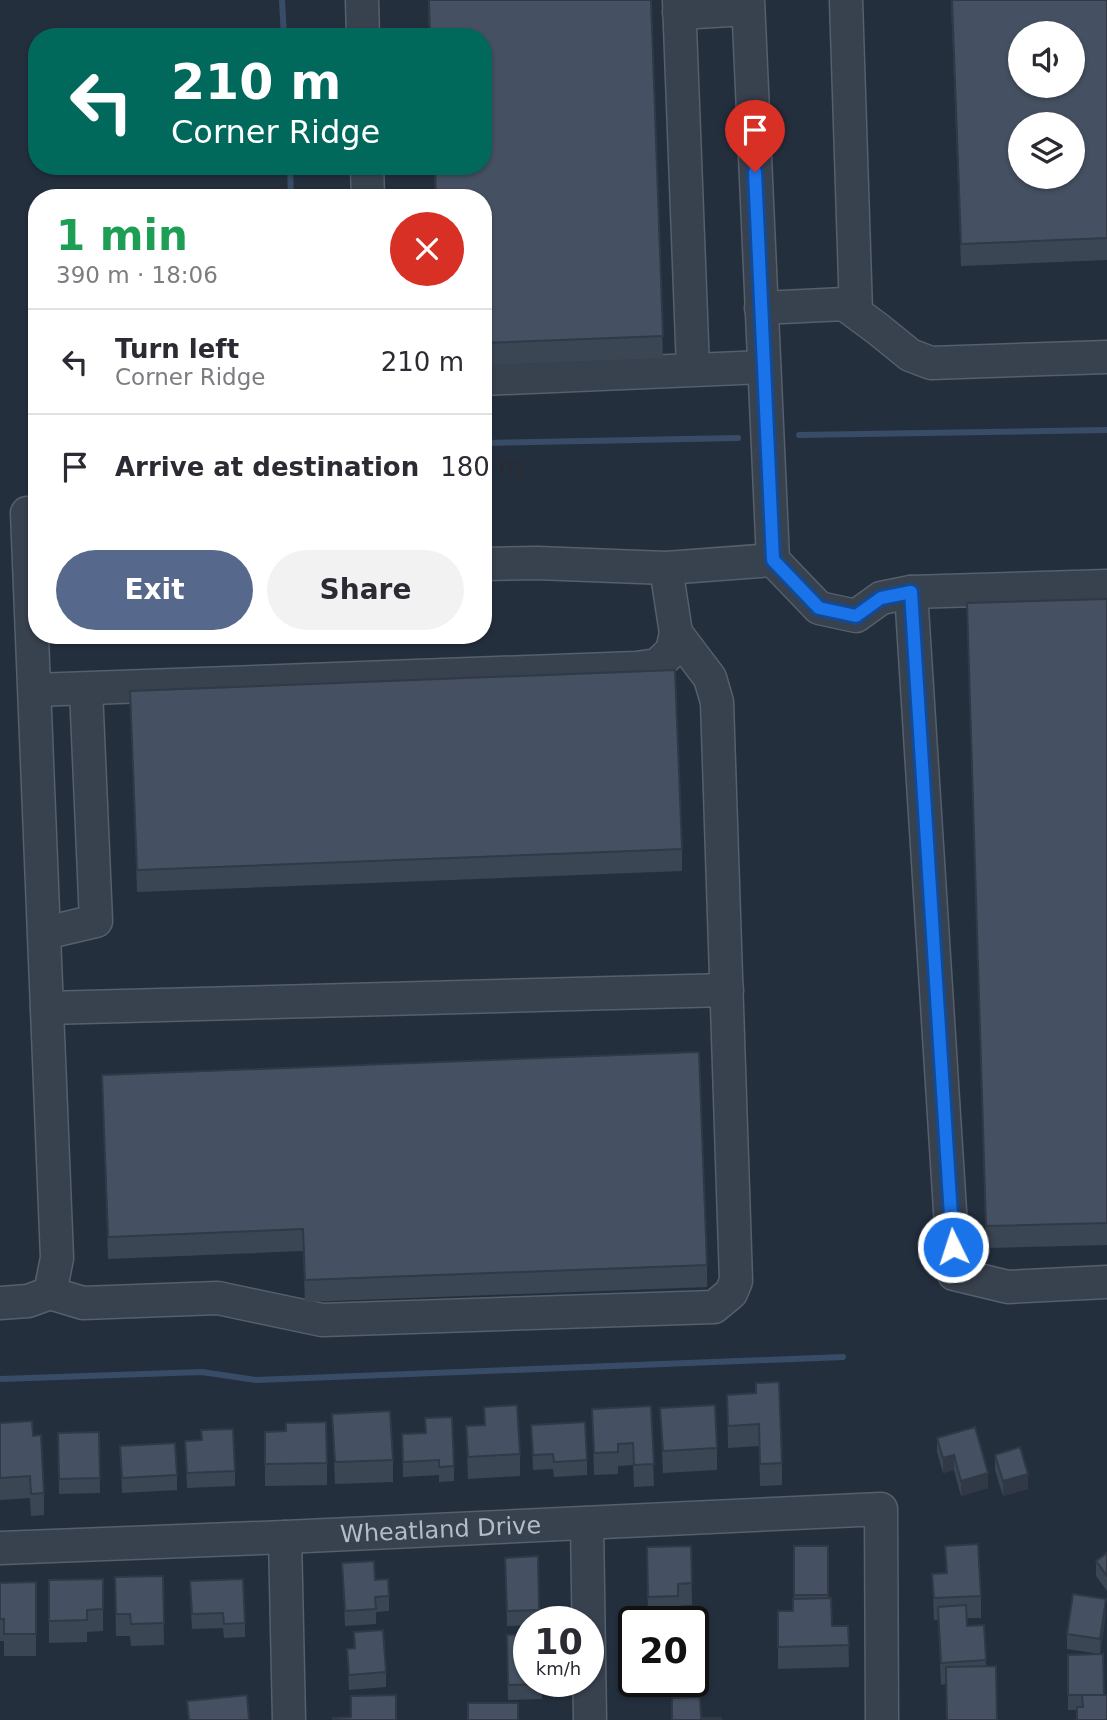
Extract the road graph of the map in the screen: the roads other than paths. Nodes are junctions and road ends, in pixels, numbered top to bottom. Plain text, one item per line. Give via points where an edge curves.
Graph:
1 (362, 0) edge
2 (846, 0) edge
3 (748, 5) edge
4 (679, 6) edge
5 (363, 28) edge
6 (761, 307) junction
7 (856, 312) junction
8 (1107, 357) edge
9 (764, 366) junction
10 (693, 369) junction
11 (492, 379) edge
12 (21, 513) edge
13 (773, 560) junction
14 (492, 564) edge
15 (666, 568) junction
16 (1107, 586) edge
17 (911, 592) junction
18 (28, 609) edge
19 (676, 634) junction
20 (31, 644) edge
21 (86, 689) junction
22 (34, 691) junction
23 (45, 933) junction
24 (727, 990) junction
25 (47, 1008) junction
26 (1107, 1282) edge
27 (50, 1293) junction
28 (0, 1303) edge
29 (587, 1523) junction
30 (285, 1537) junction
31 (0, 1548) edge
32 (289, 1720) edge
33 (590, 1720) edge
34 (882, 1720) edge

1 - 5 street
2 - 7 street
3 - 4 street
3 - 6 street
4 - 10 street
6 - 7 street via 844,304
6 - 9 street
7 - 8 street via 910,355 930,363
9 - 10 street
9 - 13 street
10 - 11 street
12 - 18 street
13 - 15 street
13 - 17 street via 819,608 856,616 881,598
14 - 15 street
15 - 19 street
16 - 17 street
17 - 26 street via 954,1274 1008,1287
19 - 21 street via 672,651 657,665 636,668
19 - 24 street via 710,678 718,702
20 - 22 street
21 - 22 street
21 - 23 street via 96,921
22 - 23 street
23 - 25 street
24 - 25 street
24 - 27 street via 736,1281 731,1293 714,1307 322,1320 218,1298 83,1303
25 - 27 street via 57,1258
27 - 28 street via 28,1301
29 - 30 street, Wheatland Drive
29 - 33 street
29 - 34 street, Wheatland Drive via 881,1509
30 - 31 street, Wheatland Drive
30 - 32 street

